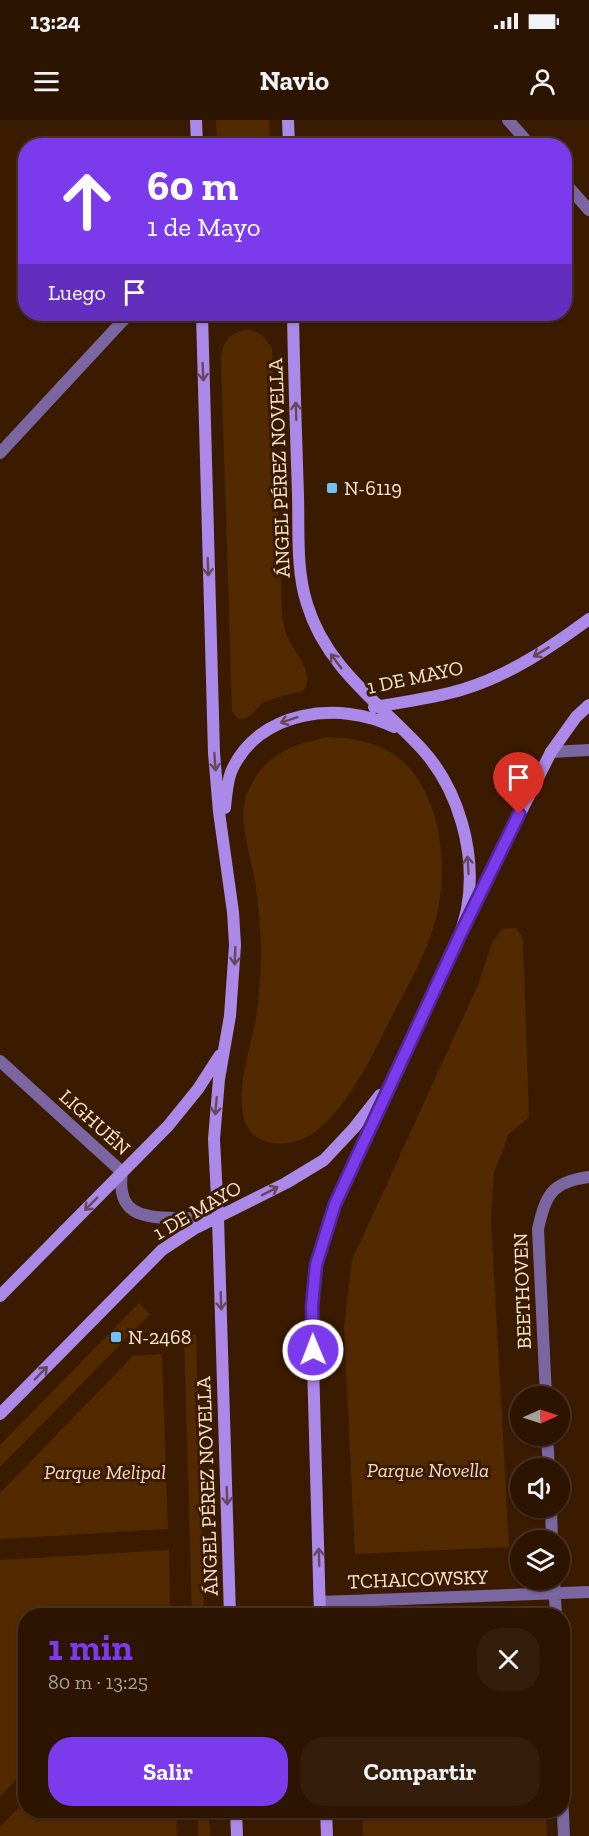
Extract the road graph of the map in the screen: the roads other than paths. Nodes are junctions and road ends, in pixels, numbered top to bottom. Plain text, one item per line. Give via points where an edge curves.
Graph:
1 (196, 120) edge
2 (288, 120) edge
3 (508, 120) edge
4 (197, 138) edge
5 (289, 138) edge
6 (524, 138) edge
7 (572, 191) edge
8 (589, 210) edge
9 (123, 321) edge
10 (202, 321) edge
11 (293, 321) edge
12 (0, 453) edge
13 (589, 619) edge
14 (589, 705) edge
15 (377, 706) junction
16 (339, 711) junction
17 (406, 732) junction
18 (589, 750) edge
19 (551, 752) junction
20 (223, 845) junction
21 (460, 935) junction
22 (224, 1048) junction
23 (0, 1061) edge
24 (395, 1076) junction
25 (122, 1172) junction
26 (589, 1177) edge
27 (218, 1218) junction
28 (0, 1296) edge
29 (546, 1386) edge
30 (0, 1414) edge
31 (555, 1590) edge
32 (589, 1592) edge
33 (555, 1594) junction
34 (320, 1602) junction
35 (230, 1608) edge
36 (320, 1608) edge
37 (555, 1608) edge
38 (236, 1818) edge
39 (326, 1818) edge
40 (563, 1818) edge
41 (237, 1836) edge
42 (327, 1836) edge
43 (564, 1836) edge

1 - 4 main road
2 - 5 main road
3 - 6 street
7 - 8 street
9 - 12 street
10 -> 20 main road, ÁNGEL PÉREZ NOVELLA via 213,725
15 -> 11 main road, ÁNGEL PÉREZ NOVELLA via 339,665 306,602 300,556
13 -> 15 main road, 1 DE MAYO via 493,678 436,696
14 - 19 main road
15 - 16 main road, 1 DE MAYO
15 - 17 main road, ÁNGEL PÉREZ NOVELLA
16 - 17 main road via 374,718
16 -> 20 main road, 1 DE MAYO via 286,720 254,740 231,772
21 -> 17 main road, ÁNGEL PÉREZ NOVELLA via 470,883 462,825 439,772
18 - 19 street
19 - 21 main road
20 -> 22 main road, ÁNGEL PÉREZ NOVELLA via 235,945
21 - 24 main road, ÁNGEL PÉREZ NOVELLA
22 - 25 main road via 183,1108
22 -> 27 main road, ÁNGEL PÉREZ NOVELLA via 214,1139
23 - 25 street, LIGHUÉN
27 -> 24 main road, 1 DE MAYO via 324,1160
34 -> 24 main road, ÁNGEL PÉREZ NOVELLA via 312,1327 315,1275 335,1204
25 - 27 street, LIGHUÉN via 122,1194 137,1214 154,1218
25 -> 28 main road
26 - 29 street, BEETHOVEN via 557,1186 544,1205 538,1229
30 -> 27 main road, 1 DE MAYO via 162,1250
27 -> 35 main road, ÁNGEL PÉREZ NOVELLA
31 - 33 street
32 - 33 street, TCHAICOWSKY
33 - 34 street, TCHAICOWSKY
33 - 37 street
34 - 36 main road, ÁNGEL PÉREZ NOVELLA
38 - 41 main road
39 - 42 main road
40 - 43 street

